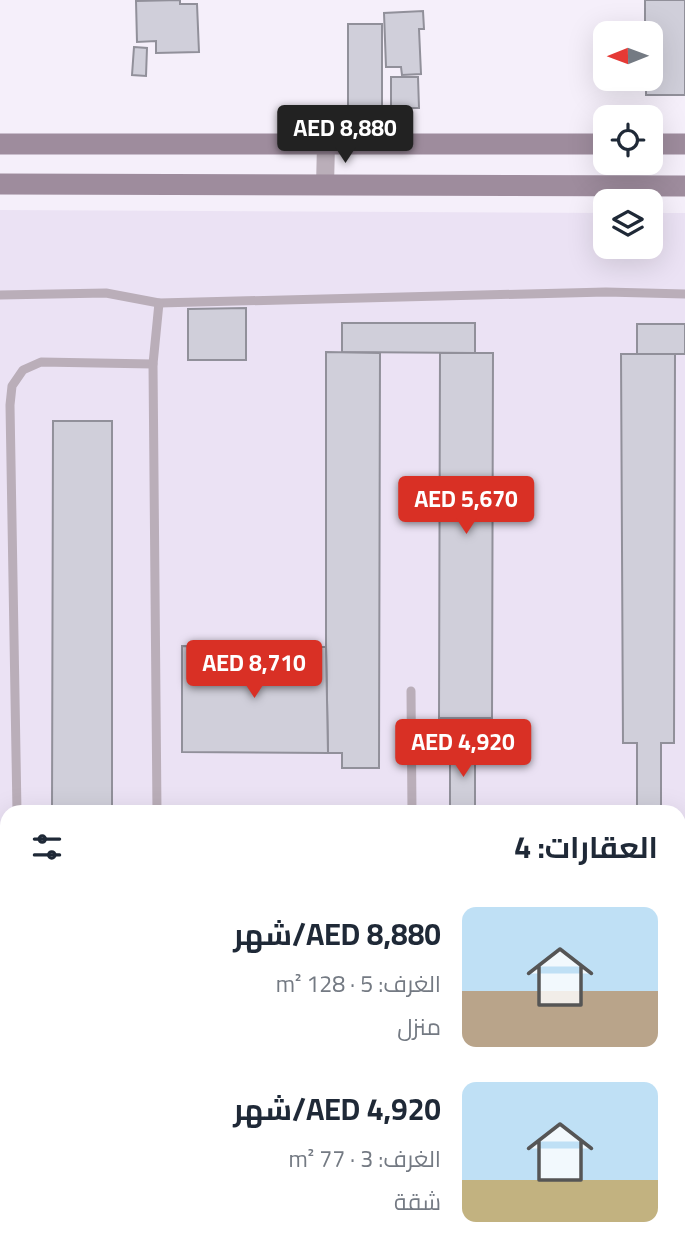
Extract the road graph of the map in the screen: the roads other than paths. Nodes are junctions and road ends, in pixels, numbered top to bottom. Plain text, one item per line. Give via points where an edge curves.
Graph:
1 (0, 144) edge
2 (326, 144) junction
3 (593, 144) edge
4 (663, 144) edge
5 (685, 144) edge
6 (0, 184) edge
7 (325, 186) junction
8 (685, 186) edge
9 (685, 294) edge
10 (0, 295) edge
11 (159, 303) junction
12 (153, 364) junction
13 (411, 691) dead end
14 (17, 805) edge
15 (157, 805) edge
16 (411, 805) edge

1 - 2 street
2 - 3 street
2 - 7 street
4 - 5 street
6 - 7 street
7 - 8 street
9 - 11 lane
10 - 11 lane via 106,293
11 - 12 lane
12 - 14 lane via 40,362 23,370 12,386
12 - 15 lane
13 - 16 lane

